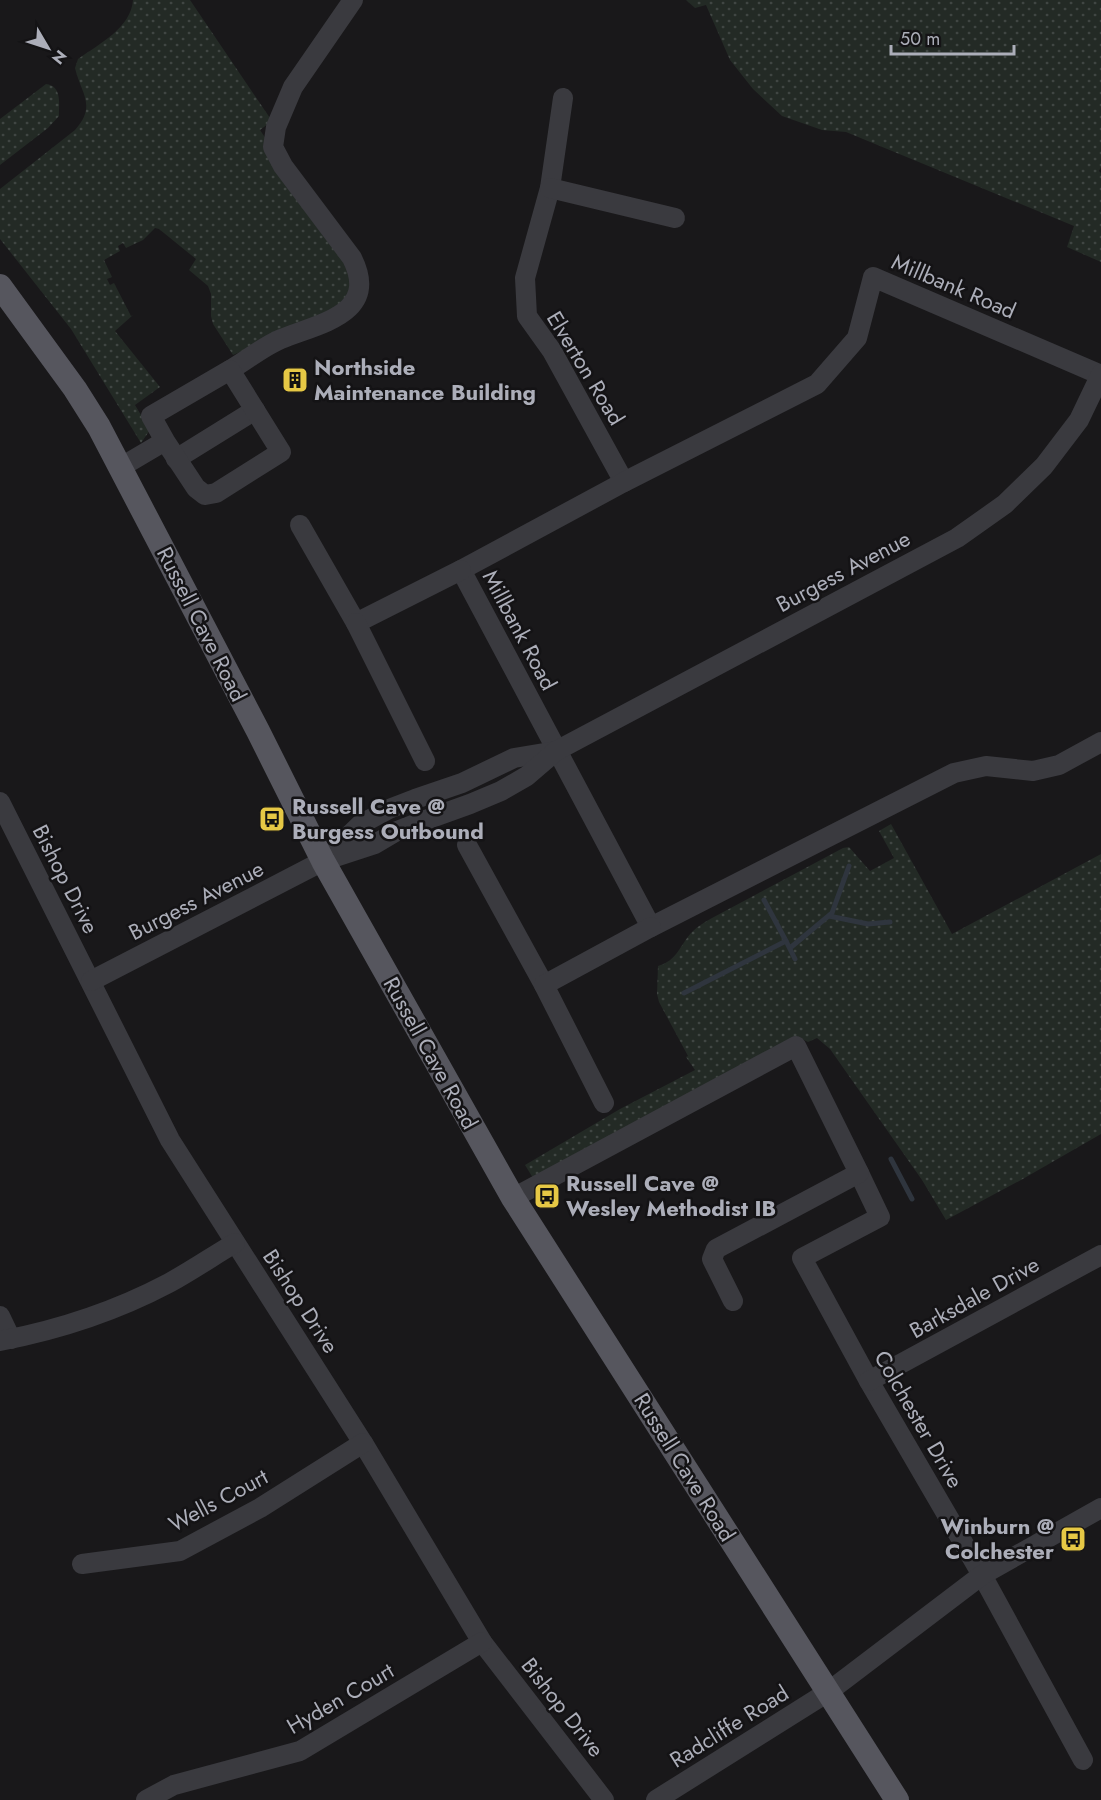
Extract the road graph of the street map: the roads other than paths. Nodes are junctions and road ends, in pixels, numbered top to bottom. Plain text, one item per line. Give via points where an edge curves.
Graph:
1 (353, 0) edge
2 (563, 98) dead end
3 (550, 188) junction
4 (675, 218) dead end
5 (0, 286) edge
6 (230, 370) junction
7 (1101, 375) edge
8 (255, 410) junction
9 (165, 441) junction
10 (176, 459) junction
11 (121, 466) junction
12 (624, 482) junction
13 (300, 525) dead end
14 (461, 570) junction
15 (356, 623) junction
16 (1101, 742) edge
17 (556, 751) junction
18 (425, 761) dead end
19 (0, 802) edge
20 (466, 845) dead end
21 (323, 861) junction
22 (651, 927) junction
23 (91, 981) junction
24 (544, 985) junction
25 (604, 1103) dead end
26 (859, 1173) junction
27 (513, 1198) junction
28 (235, 1243) junction
29 (1101, 1255) edge
30 (733, 1300) dead end
31 (0, 1316) edge
32 (6, 1340) edge
33 (869, 1381) junction
34 (363, 1443) junction
35 (1101, 1508) edge
36 (82, 1564) dead end
37 (982, 1575) junction
38 (482, 1642) junction
39 (828, 1692) junction
40 (1083, 1760) dead end
41 (146, 1800) edge
42 (604, 1800) edge
43 (656, 1800) edge
44 (897, 1800) edge

1 - 6 street via 293,87 276,127 273,147 351,258 358,272 359,290 348,310 332,321 279,340
2 - 3 street, Elverton Road
3 - 4 street
3 - 12 street, Elverton Road via 525,278 527,316 552,351
5 - 11 main road, Russell Cave Road via 75,389
6 - 8 street
6 - 9 street via 151,416
7 - 12 street, Millbank Road via 873,277 857,338 817,384
7 - 17 street, Burgess Avenue via 1079,420 1044,466 1005,504 957,538
8 - 10 street
8 - 10 street via 281,452 216,494 205,495 196,488
9 - 10 street
9 - 11 street
11 - 21 main road, Russell Cave Road
12 - 14 street, Millbank Road
13 - 15 street
14 - 15 street
14 - 17 street, Millbank Road
15 - 18 street
16 - 22 street via 1059,765 1033,771 986,766 954,773
17 - 21 street, Burgess Avenue via 528,776 501,791 397,831 375,844
17 - 22 street, Millbank Road
19 - 23 street, Bishop Drive
20 - 24 street
21 - 23 street, Burgess Avenue
21 - 27 main road, Russell Cave Road
22 - 24 street
23 - 28 street, Bishop Drive via 170,1140
24 - 25 street
26 - 27 street via 796,1046
26 - 30 street via 716,1249 712,1258
26 - 33 street, Colchester Drive via 880,1216 802,1258
27 - 39 main road, Russell Cave Road
28 - 32 street via 135,1300 71,1323
28 - 34 street, Bishop Drive
29 - 33 street, Barksdale Drive
31 - 32 street
33 - 37 street, Colchester Drive
34 - 36 street, Wells Court via 260,1508 180,1551
34 - 38 street, Bishop Drive
35 - 37 street, Radcliffe Road
37 - 39 street, Radcliffe Road
37 - 40 street, Colchester Drive
38 - 41 street, Hyden Court via 300,1751 174,1785
38 - 42 street, Bishop Drive
39 - 43 street, Radcliffe Road
39 - 44 main road, Russell Cave Road

